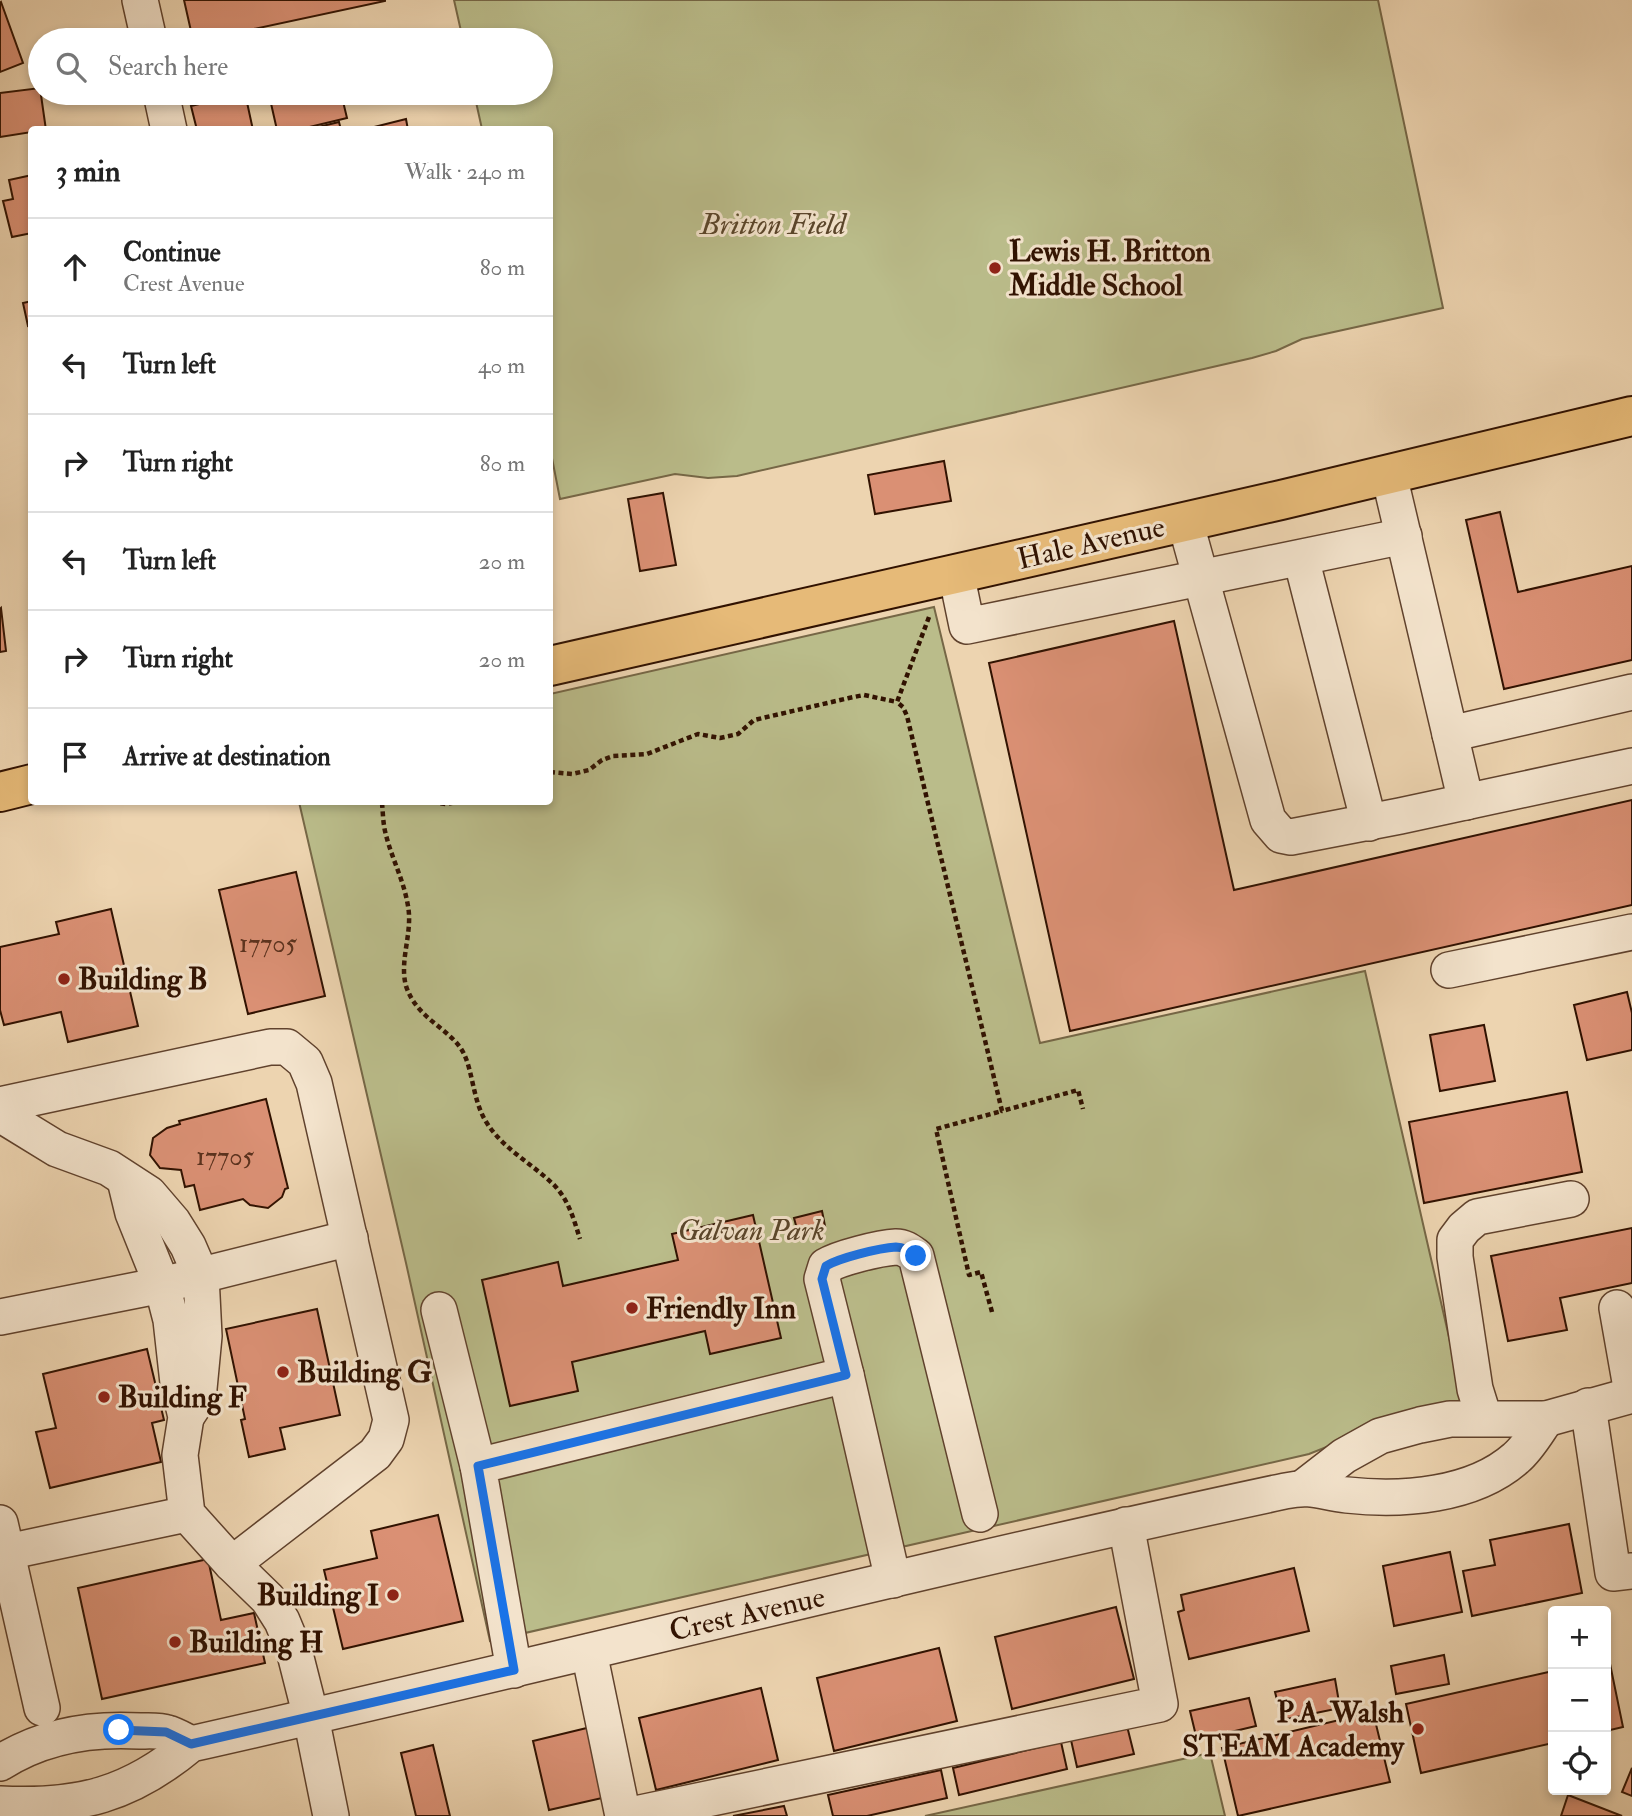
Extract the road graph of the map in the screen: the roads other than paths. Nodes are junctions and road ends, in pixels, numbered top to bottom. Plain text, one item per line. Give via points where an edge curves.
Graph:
1 (140, 0) edge
2 (146, 28) edge
3 (164, 105) edge
4 (168, 126) edge
5 (1632, 415) edge
6 (1389, 475) junction
7 (1185, 522) junction
8 (1404, 536) junction
9 (1301, 558) junction
10 (956, 573) junction
11 (1200, 580) junction
12 (553, 665) edge
13 (1632, 692) edge
14 (1450, 734) junction
15 (1632, 766) edge
16 (28, 785) edge
17 (0, 792) edge
18 (1466, 802) junction
19 (1368, 823) junction
20 (1632, 932) edge
21 (1449, 970) dead end
22 (0, 1107) edge
23 (125, 1180) junction
24 (1571, 1199) dead end
25 (350, 1238) junction
26 (201, 1276) junction
27 (162, 1285) junction
28 (1617, 1308) dead end
29 (439, 1310) dead end
30 (0, 1317) edge
31 (846, 1375) junction
32 (1632, 1394) edge
33 (1588, 1406) junction
34 (186, 1417) junction
35 (1484, 1418) junction
36 (1546, 1419) junction
37 (478, 1466) junction
38 (1304, 1487) junction
39 (187, 1514) junction
40 (980, 1514) dead end
41 (1126, 1525) junction
42 (3, 1537) edge
43 (232, 1564) junction
44 (1632, 1570) edge
45 (892, 1580) junction
46 (589, 1652) junction
47 (514, 1670) junction
48 (42, 1708) dead end
49 (311, 1717) junction
50 (191, 1744) junction
51 (0, 1763) edge
52 (0, 1804) edge
53 (331, 1816) edge
54 (625, 1816) edge

1 - 2 street
3 - 4 street
5 - 6 main road, Hale Avenue
6 - 7 main road, Hale Avenue
6 - 8 street
7 - 10 main road, Hale Avenue
7 - 11 street
8 - 9 street
8 - 14 street
9 - 11 street
9 - 19 street
10 - 11 street via 967,626
10 - 12 main road, Hale Avenue
11 - 19 street via 1268,820 1281,835 1291,837
13 - 14 street
14 - 18 street
15 - 18 street
16 - 17 main road
18 - 19 street
20 - 21 street
22 - 23 street via 8,1119 47,1144 109,1168
22 - 25 street via 287,1047 305,1062 314,1083
23 - 26 street via 149,1194 173,1222
23 - 27 street
24 - 35 street via 1478,1217 1455,1240 1475,1389
25 - 26 street
25 - 43 street via 391,1420 386,1440 375,1454
26 - 27 street
26 - 34 street via 202,1367 198,1399
27 - 30 street
27 - 34 street
28 - 32 street
29 - 37 street
31 - 37 street
31 - 40 street via 822,1279 826,1266 896,1247 907,1249 916,1256
31 - 45 street
32 - 33 street, Crest Avenue
33 - 36 street, Crest Avenue
33 - 44 street via 1613,1573
34 - 39 street via 180,1455
35 - 36 street, Crest Avenue
35 - 38 street, Crest Avenue via 1450,1419 1380,1436
36 - 38 street, Crest Avenue via 1517,1458 1484,1479 1432,1495 1384,1498
37 - 47 street
38 - 41 street, Crest Avenue
39 - 42 street
39 - 43 street
41 - 45 street, Crest Avenue
41 - 54 street via 1160,1704
42 - 48 street
43 - 49 street via 268,1599 282,1621
45 - 46 street, Crest Avenue
46 - 47 street, Crest Avenue
46 - 54 street
47 - 49 street, Crest Avenue
49 - 50 street, Crest Avenue
49 - 53 street
50 - 51 street via 166,1732 99,1731 56,1737
50 - 52 street, Crest Avenue via 137,1782 111,1792 57,1804

